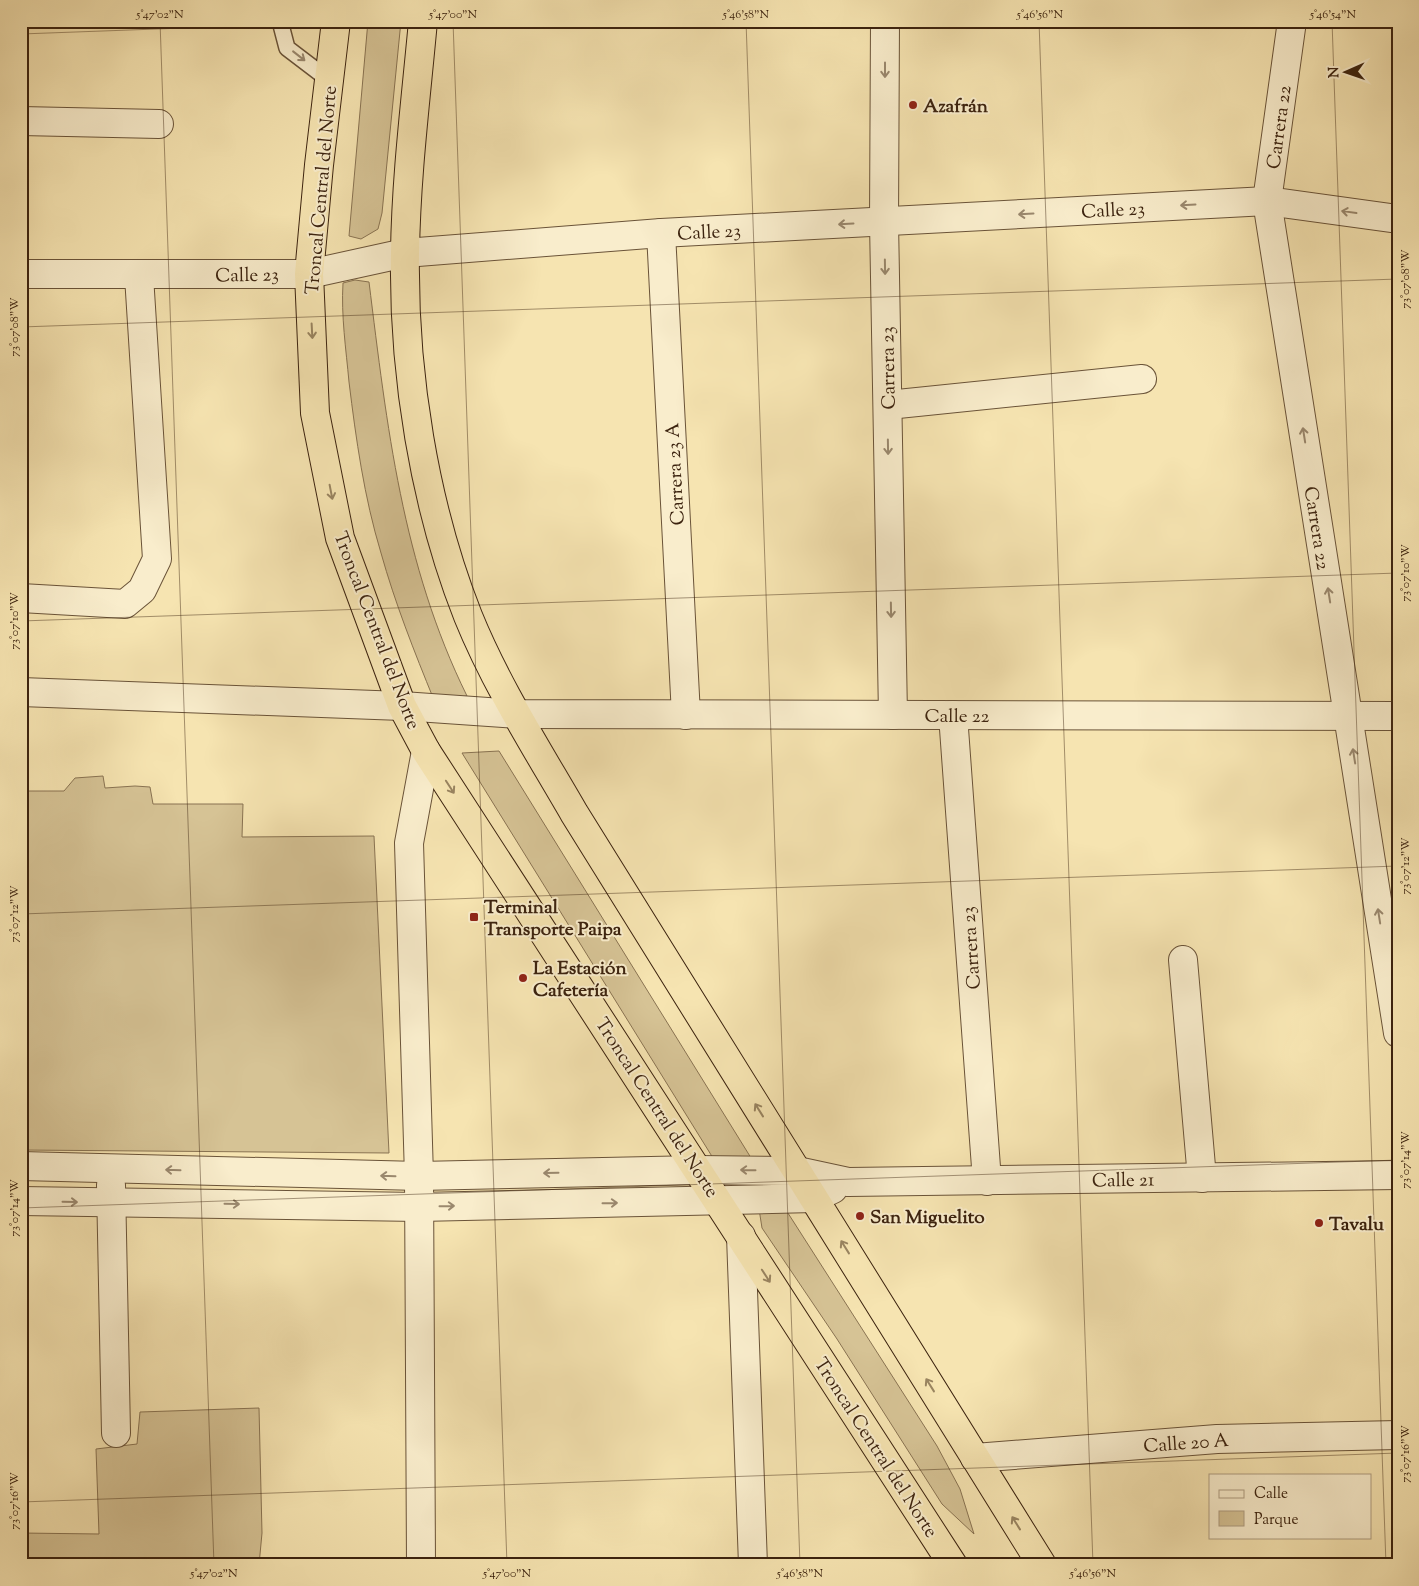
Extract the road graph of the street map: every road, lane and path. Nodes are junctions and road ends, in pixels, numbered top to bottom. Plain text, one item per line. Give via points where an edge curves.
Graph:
1 (336, 21) edge
2 (423, 21) edge
3 (886, 21) edge
4 (1292, 21) edge
5 (281, 25) dead end
6 (329, 80) junction
7 (21, 121) edge
8 (159, 124) dead end
9 (1267, 201) junction
10 (1398, 219) edge
11 (884, 222) junction
12 (661, 233) junction
13 (405, 253) junction
14 (21, 274) edge
15 (309, 274) junction
16 (139, 276) junction
17 (1142, 380) dead end
18 (888, 405) junction
19 (21, 598) edge
20 (21, 692) edge
21 (402, 706) junction
22 (516, 714) junction
23 (686, 715) junction
24 (893, 715) junction
25 (953, 715) junction
26 (1348, 716) junction
27 (1398, 716) edge
28 (426, 751) junction
29 (1182, 960) dead end
30 (1398, 1034) edge
31 (21, 1166) edge
32 (111, 1168) junction
33 (698, 1170) junction
34 (797, 1171) junction
35 (1398, 1175) edge
36 (419, 1176) junction
37 (1202, 1178) junction
38 (987, 1181) junction
39 (848, 1182) junction
40 (814, 1198) junction
41 (718, 1200) junction
42 (21, 1201) edge
43 (111, 1202) junction
44 (419, 1207) junction
45 (741, 1236) junction
46 (116, 1433) dead end
47 (1398, 1435) edge
48 (975, 1458) junction
49 (421, 1565) edge
50 (753, 1565) edge
51 (953, 1565) edge
52 (1042, 1565) edge

1 - 6 highway, Troncal Central del Norte
2 - 13 highway
3 -> 11 street, Carrera 23
4 - 9 street, Carrera 22
5 -> 6 lane via 287,48
6 - 15 highway, Troncal Central del Norte
7 - 8 street
10 -> 9 street, Calle 23
9 -> 11 street, Calle 23
26 -> 9 street, Carrera 22
11 -> 12 street, Calle 23
11 -> 18 street, Carrera 23
12 - 13 street, Calle 23
12 - 23 street, Carrera 23 A
13 - 15 street, Calle 23
13 - 22 highway via 409,370 435,515 468,616
14 - 16 street, Calle 23
15 - 16 street, Calle 23
15 -> 21 highway, Troncal Central del Norte via 316,413 340,538
16 - 19 street via 157,559 142,590 125,604
17 - 18 street
18 -> 24 street, Carrera 23
20 - 21 street, Calle 22
21 - 22 street, Calle 22
21 - 28 highway, Troncal Central del Norte
22 - 23 street, Calle 22
34 -> 22 highway
23 - 24 street, Calle 22
24 - 25 street, Calle 22
25 - 26 street, Calle 22
25 - 38 street, Carrera 23
26 - 27 street, Calle 22
30 -> 26 street, Carrera 22
28 -> 33 highway, Troncal Central del Norte
28 - 36 street via 409,843
29 - 37 street
31 - 32 street
36 -> 32 street
32 - 43 street
34 -> 33 street
33 -> 36 street
33 - 41 highway, Troncal Central del Norte
34 - 39 street
34 - 40 highway
35 - 37 street, Calle 21
36 - 44 street
37 - 38 street, Calle 21
38 - 39 street, Calle 21
39 - 40 street
40 - 41 street
48 -> 40 highway
44 -> 41 street
41 - 45 highway, Troncal Central del Norte
42 -> 43 street
43 -> 44 street
43 - 46 street
44 - 49 street
45 - 50 street
45 -> 51 highway, Troncal Central del Norte
47 - 48 street, Calle 20 A via 1217,1439
52 -> 48 highway

